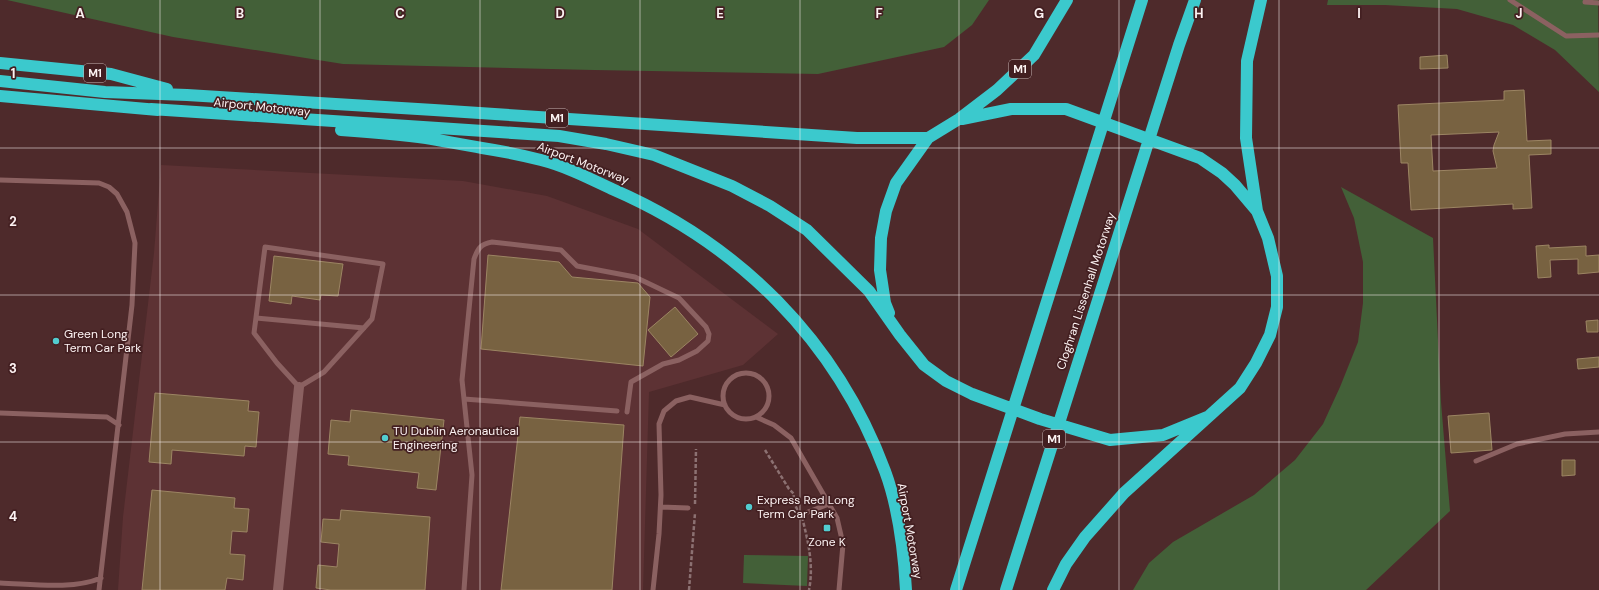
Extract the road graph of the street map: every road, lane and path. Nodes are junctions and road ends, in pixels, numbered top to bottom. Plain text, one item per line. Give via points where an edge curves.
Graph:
1 (1067, 0) edge
2 (1142, 0) edge
3 (1195, 0) edge
4 (1261, 0) edge
5 (1510, 0) edge
6 (1585, 2) dead end
7 (1599, 3) edge
8 (1599, 35) edge
9 (0, 62) edge
10 (0, 81) edge
11 (187, 95) junction
12 (0, 96) edge
13 (151, 109) junction
14 (959, 119) junction
15 (928, 138) junction
16 (0, 180) edge
17 (1257, 211) junction
18 (256, 318) junction
19 (364, 328) junction
20 (900, 336) junction
21 (299, 387) junction
22 (464, 399) junction
23 (725, 405) junction
24 (617, 411) dead end
25 (627, 412) dead end
26 (0, 413) edge
27 (756, 417) junction
28 (1207, 417) junction
29 (119, 425) junction
30 (1599, 432) edge
31 (696, 449) dead end
32 (765, 450) dead end
33 (1476, 461) dead end
34 (829, 504) junction
35 (661, 507) junction
36 (688, 508) dead end
37 (808, 512) dead end
38 (101, 578) junction
39 (0, 583) edge
40 (99, 590) edge
41 (278, 590) edge
42 (464, 590) edge
43 (653, 590) edge
44 (688, 590) edge
45 (809, 590) edge
46 (839, 590) edge
47 (906, 590) edge
48 (956, 590) edge
49 (1006, 590) edge
50 (1053, 590) edge

1 - 14 highway, M1 via 1034,55 997,90
2 - 48 highway
3 - 49 highway, Cloghran Lissenhall Motorway / M1
4 - 17 highway via 1247,61 1246,138
5 - 8 lane via 1566,36
6 - 7 lane
9 - 11 highway, M1 via 111,74
10 - 11 highway, Airport Motorway / M1 via 105,92
11 - 15 highway, Airport Motorway / M1 via 857,138
12 - 13 highway, Airport Motorway / M1
13 - 20 highway, M1 via 559,136 654,155 732,186 807,230 868,291
13 - 47 highway, Airport Motorway / M1 via 425,138 542,160 640,201 696,233 738,265 792,316 844,386 886,473 905,567
14 - 15 highway, M1
14 - 17 highway, M1 via 1011,109 1066,109 1200,158 1235,185
15 - 20 highway, M1 via 896,183 886,211 881,238 880,270 885,303
16 - 29 lane via 99,183 117,194 127,212 135,243 132,305
17 - 28 highway, M1 via 1268,238 1277,276 1277,307 1270,336 1240,388
18 - 19 lane
18 - 19 lane via 265,247 383,264 372,319
18 - 21 lane via 254,333
19 - 21 lane via 324,372
20 - 28 highway, M1 via 924,365 946,381 972,394 1040,419 1110,440 1163,435
21 - 41 street
22 - 24 lane
22 - 25 lane via 462,380 474,259 484,243 492,242 561,250 577,266 635,277 679,298 706,328 709,334 708,341 697,351 663,364 631,382
22 - 42 lane via 472,475
23 - 27 lane via 735,416 742,419
23 - 27 lane via 723,398 727,383 740,374 754,375 766,384 769,392 767,406
23 - 35 lane via 690,397 676,401 664,411 659,424
26 - 29 lane via 106,417
27 - 34 lane via 774,425 791,438
28 - 50 highway, M1 via 1124,493 1085,537 1066,564
29 - 38 lane
30 - 33 lane via 1565,434 1517,444
31 - 44 path via 695,513
32 - 45 path via 794,494 792,501 801,517 811,556
34 - 37 lane
34 - 46 lane via 837,518 843,544
35 - 36 lane
35 - 43 lane
38 - 39 lane via 71,585
38 - 40 lane

